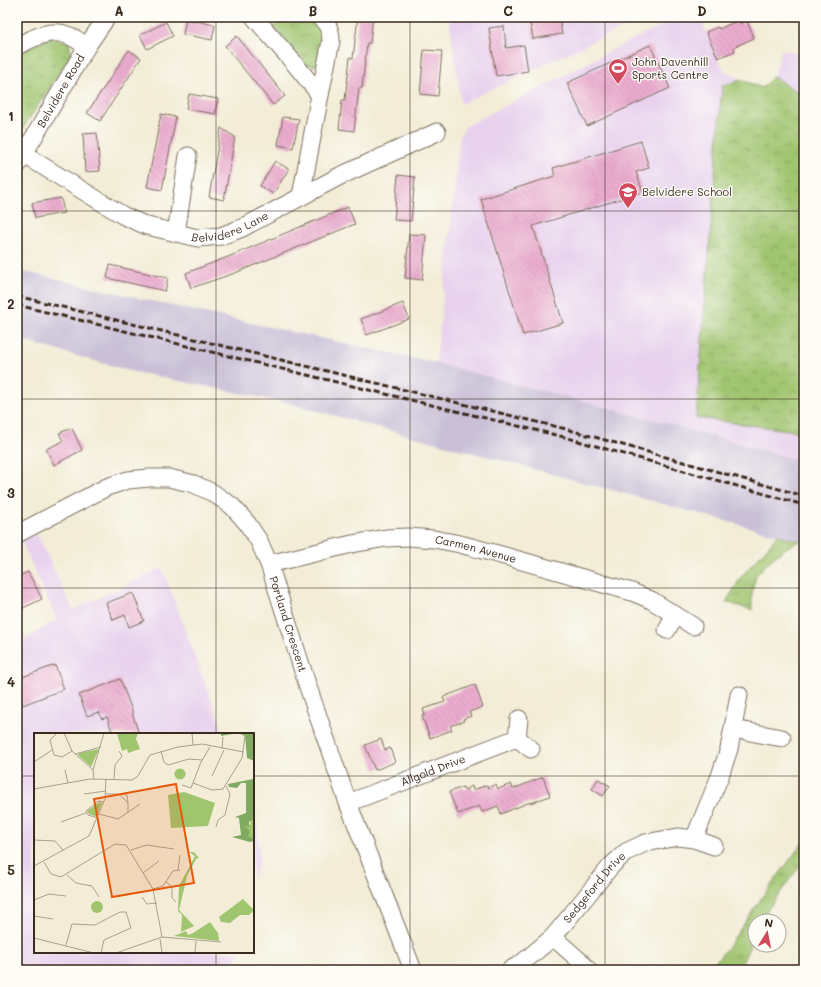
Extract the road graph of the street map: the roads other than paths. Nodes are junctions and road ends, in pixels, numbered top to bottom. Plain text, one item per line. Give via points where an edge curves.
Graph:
1 (106, 17) edge
2 (254, 17) edge
3 (320, 17) edge
4 (17, 46) edge
5 (88, 46) junction
6 (320, 95) junction
7 (437, 132) dead end
8 (188, 156) dead end
9 (20, 160) edge
10 (302, 196) junction
11 (176, 233) junction
12 (17, 534) edge
13 (269, 564) junction
14 (675, 615) junction
15 (693, 626) dead end
16 (667, 630) dead end
17 (740, 695) dead end
18 (519, 720) dead end
19 (734, 729) junction
20 (517, 738) junction
21 (782, 738) dead end
22 (531, 749) dead end
23 (348, 803) junction
24 (694, 839) junction
25 (714, 846) dead end
26 (553, 937) junction
27 (413, 970) edge
28 (510, 970) edge
29 (588, 970) edge

1 - 5 street, Belvidere Road
2 - 6 street
3 - 6 street via 331,33
4 - 5 street via 46,34 59,33
5 - 9 street, Belvidere Road
6 - 10 street
7 - 10 street, Belvidere Lane
8 - 11 street
9 - 11 street, Belvidere Lane via 124,216 146,226
10 - 11 street, Belvidere Lane via 242,228 221,236 198,238
12 - 13 street, Portland Crescent via 114,485 128,480 169,478 194,484 232,506 247,522
13 - 14 street, Carmen Avenue via 386,538 434,539 501,555 626,591 651,600
13 - 23 street, Portland Crescent
14 - 15 street, Carmen Avenue
14 - 16 street
17 - 19 street
18 - 20 street
19 - 21 street
19 - 24 street via 720,776
20 - 22 street
20 - 23 street, Allgold Drive
23 - 27 street, Portland Crescent
24 - 25 street, Sedgeford Drive
24 - 26 street, Sedgeford Drive via 678,837 660,840 645,843 626,852 611,866
26 - 28 street, Sedgeford Drive
26 - 29 street

